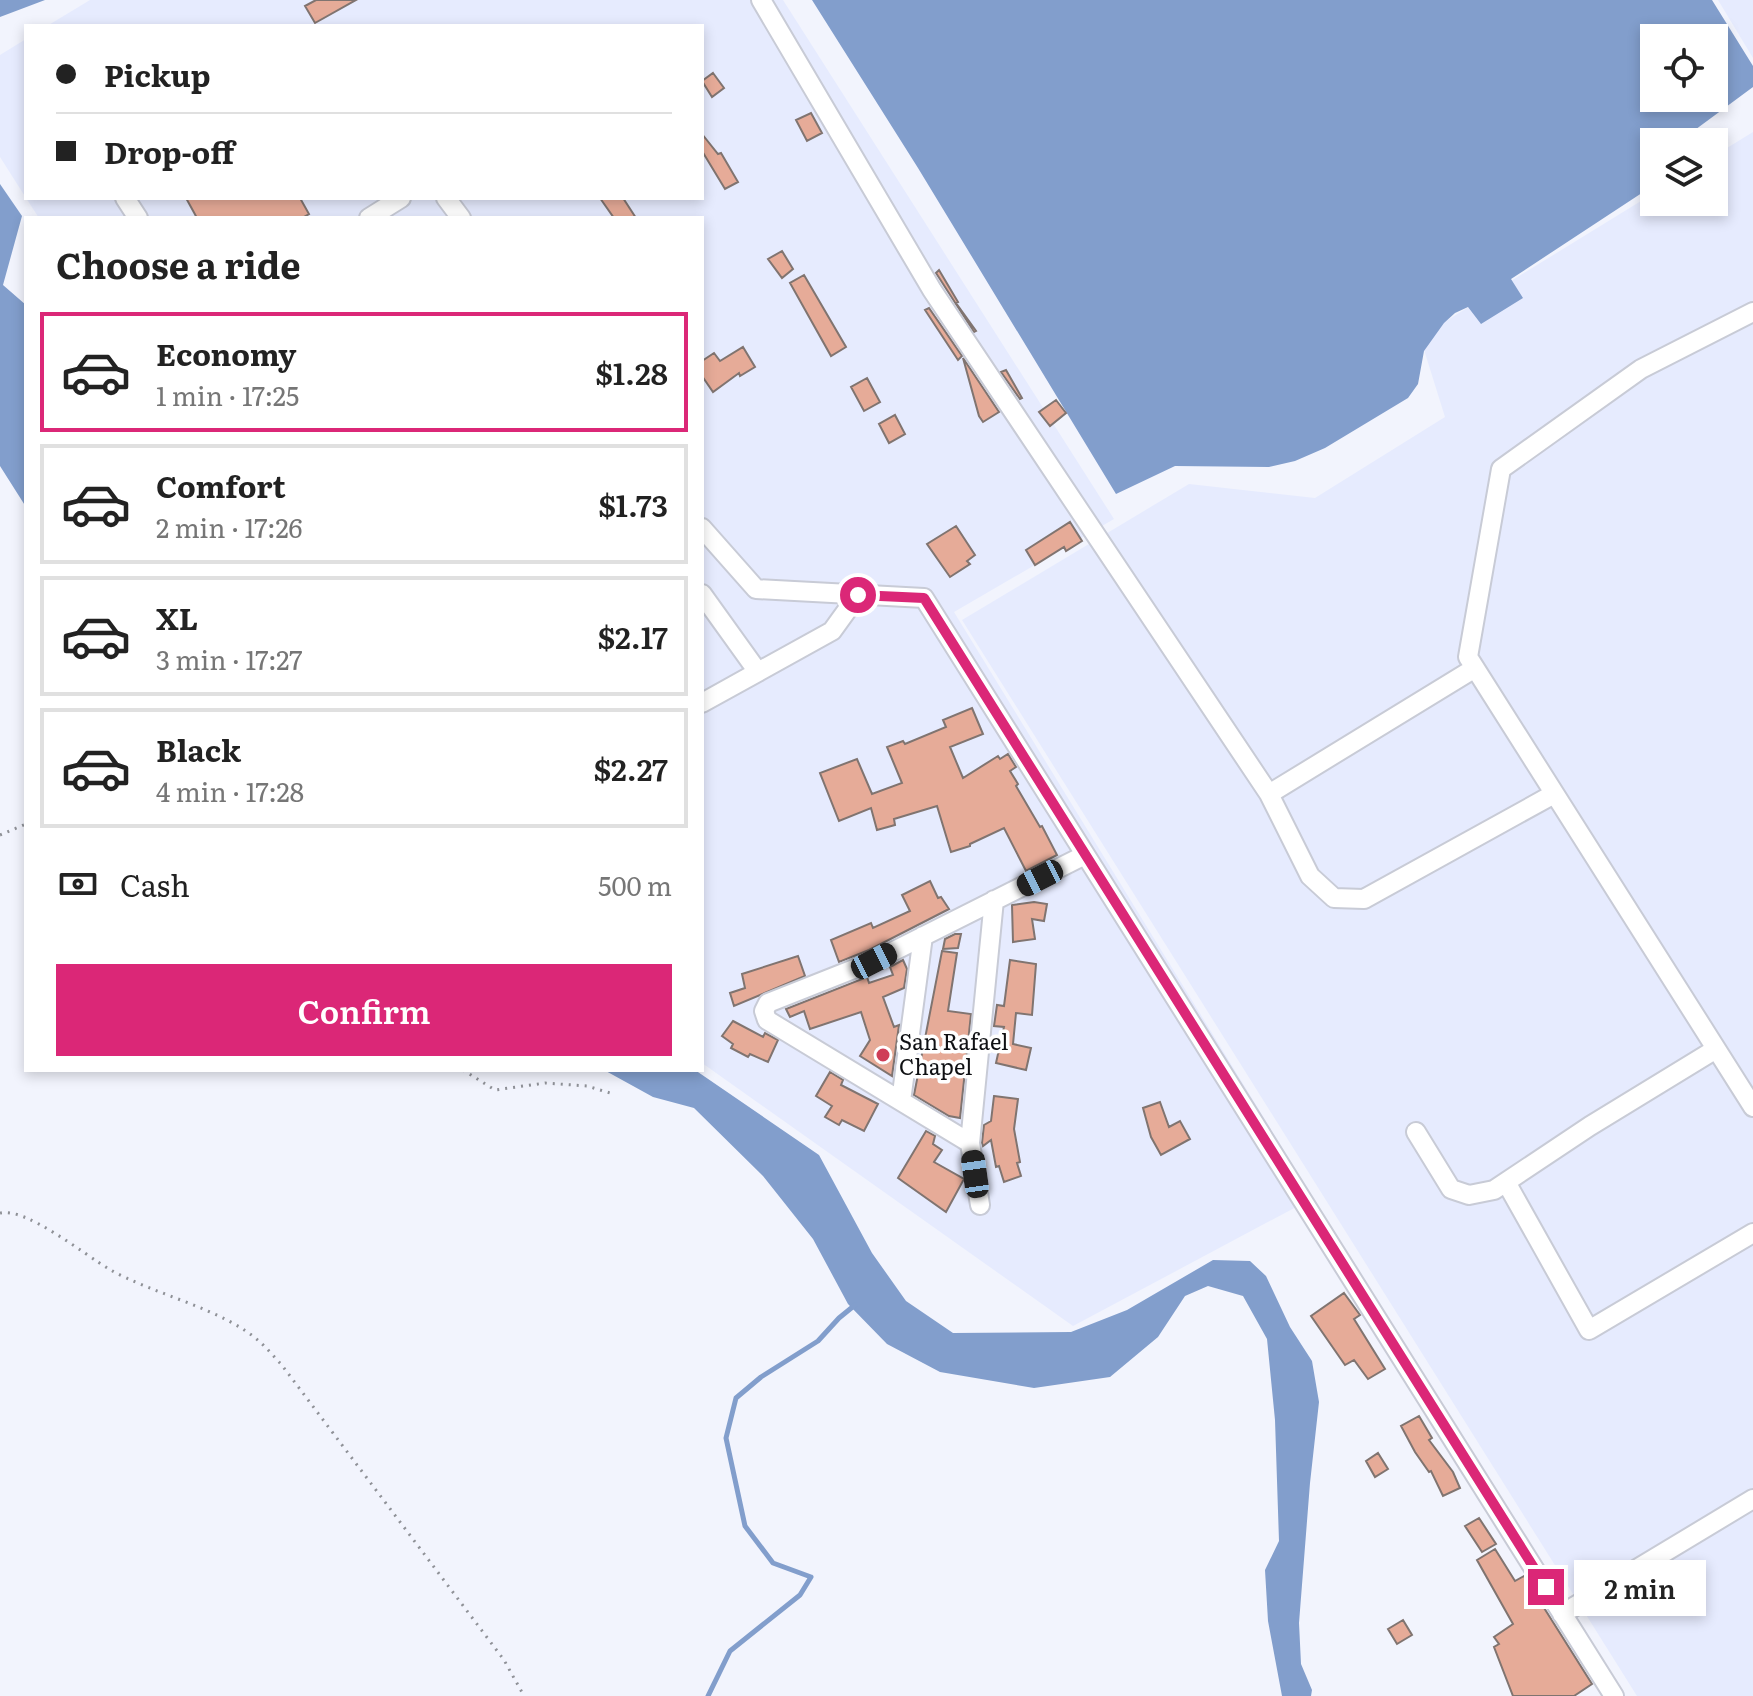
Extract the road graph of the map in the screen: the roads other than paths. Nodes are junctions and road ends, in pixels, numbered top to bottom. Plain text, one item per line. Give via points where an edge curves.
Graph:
1 (761, 0) edge
2 (398, 200) edge
3 (372, 216) edge
4 (1753, 312) edge
5 (704, 530) edge
6 (858, 595) junction
7 (704, 597) edge
8 (1475, 668) junction
9 (758, 672) junction
10 (704, 702) edge
11 (1269, 794) junction
12 (1554, 794) junction
13 (1085, 855) junction
14 (994, 900) junction
15 (923, 936) junction
16 (1716, 1049) junction
17 (901, 1101) junction
18 (1753, 1107) edge
19 (1416, 1132) dead end
20 (970, 1143) junction
21 (1506, 1182) junction
22 (980, 1205) dead end
23 (1753, 1233) edge
24 (1753, 1499) edge
25 (1562, 1614) junction
26 (1614, 1696) edge

1 - 11 street via 932,290
2 - 3 street
4 - 8 street via 1641,369 1501,469 1468,657
5 - 6 street via 756,589
6 - 9 street via 832,631
6 - 13 street via 924,598
7 - 9 street
8 - 11 street
8 - 12 street
9 - 10 street
11 - 12 street via 1310,876 1334,898 1364,899
12 - 16 street
13 - 14 street
13 - 25 street
14 - 15 street
14 - 20 street
15 - 17 street
15 - 17 street via 768,1003 764,1011 767,1020
16 - 18 street
16 - 21 street
17 - 20 street
19 - 21 street via 1451,1189 1469,1195
20 - 22 street
21 - 23 street via 1589,1330
24 - 25 street
25 - 26 street

